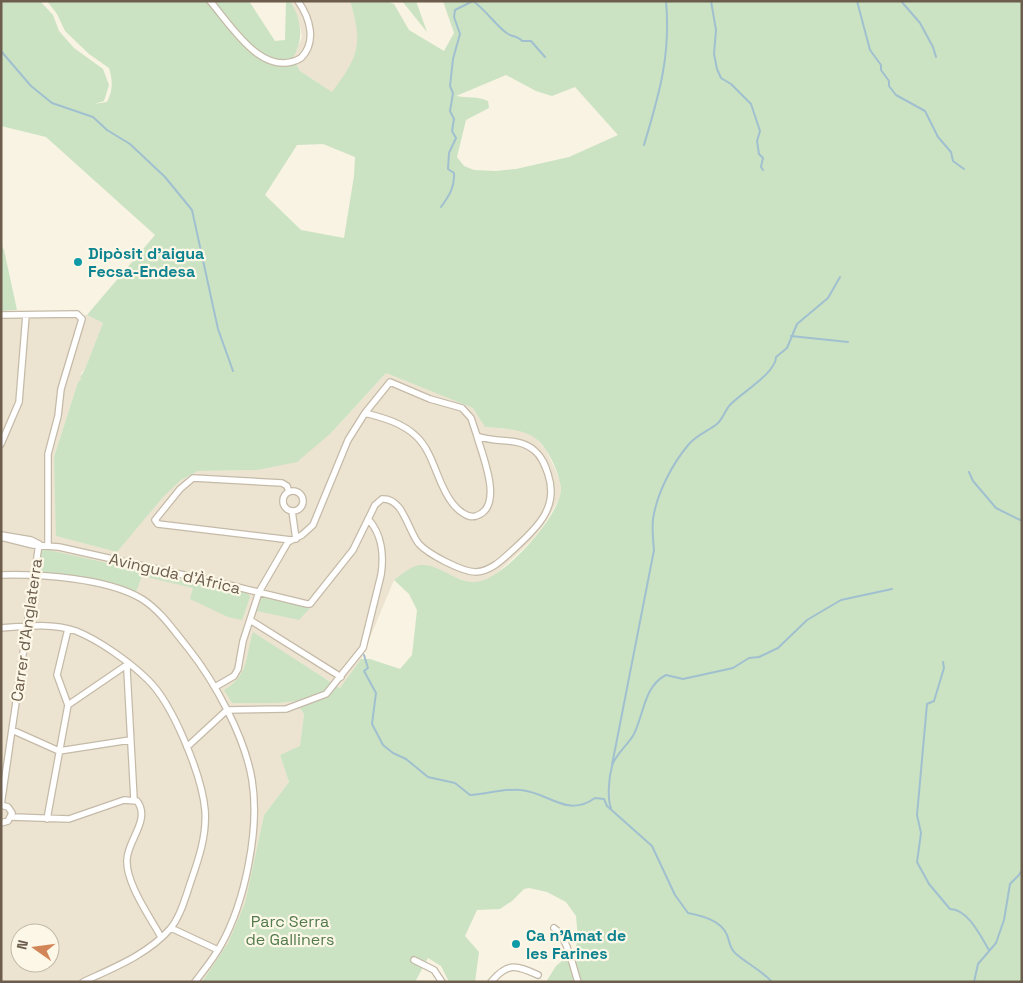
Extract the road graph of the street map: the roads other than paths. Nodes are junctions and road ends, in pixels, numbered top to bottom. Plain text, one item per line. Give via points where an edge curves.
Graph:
1 (210, 1) edge
2 (298, 1) edge
3 (26, 314) junction
4 (1, 315) edge
5 (365, 413) junction
6 (477, 436) junction
7 (1, 444) edge
8 (289, 492) junction
9 (292, 510) junction
10 (368, 519) junction
11 (1, 536) edge
12 (293, 540) junction
13 (40, 544) junction
14 (48, 545) junction
15 (1, 575) edge
16 (33, 576) junction
17 (259, 592) junction
18 (250, 620) junction
19 (28, 626) junction
20 (1, 628) edge
21 (68, 629) junction
22 (128, 664) junction
23 (341, 677) junction
24 (216, 688) junction
25 (68, 705) junction
26 (227, 710) junction
27 (12, 730) junction
28 (130, 740) junction
29 (187, 747) junction
30 (59, 750) junction
31 (1, 759) edge
32 (8, 762) junction
33 (134, 800) junction
34 (1, 805) edge
35 (12, 817) junction
36 (47, 819) junction
37 (1, 823) edge
38 (170, 928) junction
39 (554, 928) dead end
40 (162, 937) junction
41 (218, 950) junction
42 (414, 960) dead end
43 (538, 975) dead end
44 (83, 982) edge
45 (195, 982) edge
46 (442, 982) edge
47 (491, 982) edge
48 (578, 982) edge

1 - 2 street via 251,48 282,64 301,58 310,42 308,23
3 - 4 street
3 - 7 street via 19,402
3 - 14 street via 76,314 81,316 82,324 61,389 48,454
5 - 6 street via 390,382 462,408 471,418
5 - 6 street via 390,420 417,437 453,504 464,514 472,516 481,514 485,509 492,490
5 - 12 street via 348,440 312,525
6 - 10 street via 529,446 544,462 551,489 550,503 540,523 499,562 484,570 468,571 431,553 417,541 398,506 388,499 378,502
8 - 9 street via 284,497 284,504
8 - 9 street via 296,492 302,497 299,508
8 - 12 street via 282,483 193,478 155,520 158,524
9 - 12 street
10 - 17 street, Avinguda d'Àfrica via 353,550 310,604
10 - 23 street via 378,538 383,557 382,569 364,644
11 - 13 street, Avinguda d'Àfrica
12 - 17 street
13 - 14 street, Avinguda d'Àfrica
13 - 16 street, Carrer d'Anglaterra
14 - 17 street, Avinguda d'Àfrica
15 - 16 street
16 - 19 street, Carrer d'Anglaterra
16 - 24 street via 90,583 140,598 168,623 203,666
17 - 18 street
18 - 23 street
18 - 24 street via 238,669 234,676
19 - 20 street
19 - 21 street
19 - 27 street, Carrer d'Anglaterra
21 - 22 street via 95,640
21 - 25 street via 57,675
22 - 25 street
22 - 28 street
22 - 29 street via 149,680 159,693
23 - 26 street via 326,694 294,707
24 - 26 street
25 - 30 street
26 - 29 street
26 - 41 street via 250,772 253,808 247,871
27 - 30 street
27 - 32 street, Carrer d'Anglaterra
28 - 30 street
28 - 33 street
29 - 38 street via 200,782 205,822 198,863 180,912
30 - 36 street
31 - 32 street
32 - 34 street, Carrer d'Anglaterra
33 - 36 street via 118,802 70,819
33 - 40 street via 140,804 142,814 129,845 127,868
34 - 35 street via 11,810
35 - 36 street
35 - 37 street
38 - 40 street
38 - 41 street
39 - 48 street via 566,946
40 - 44 street via 128,960
41 - 45 street
42 - 46 street via 434,970
43 - 47 street via 516,966 506,968

